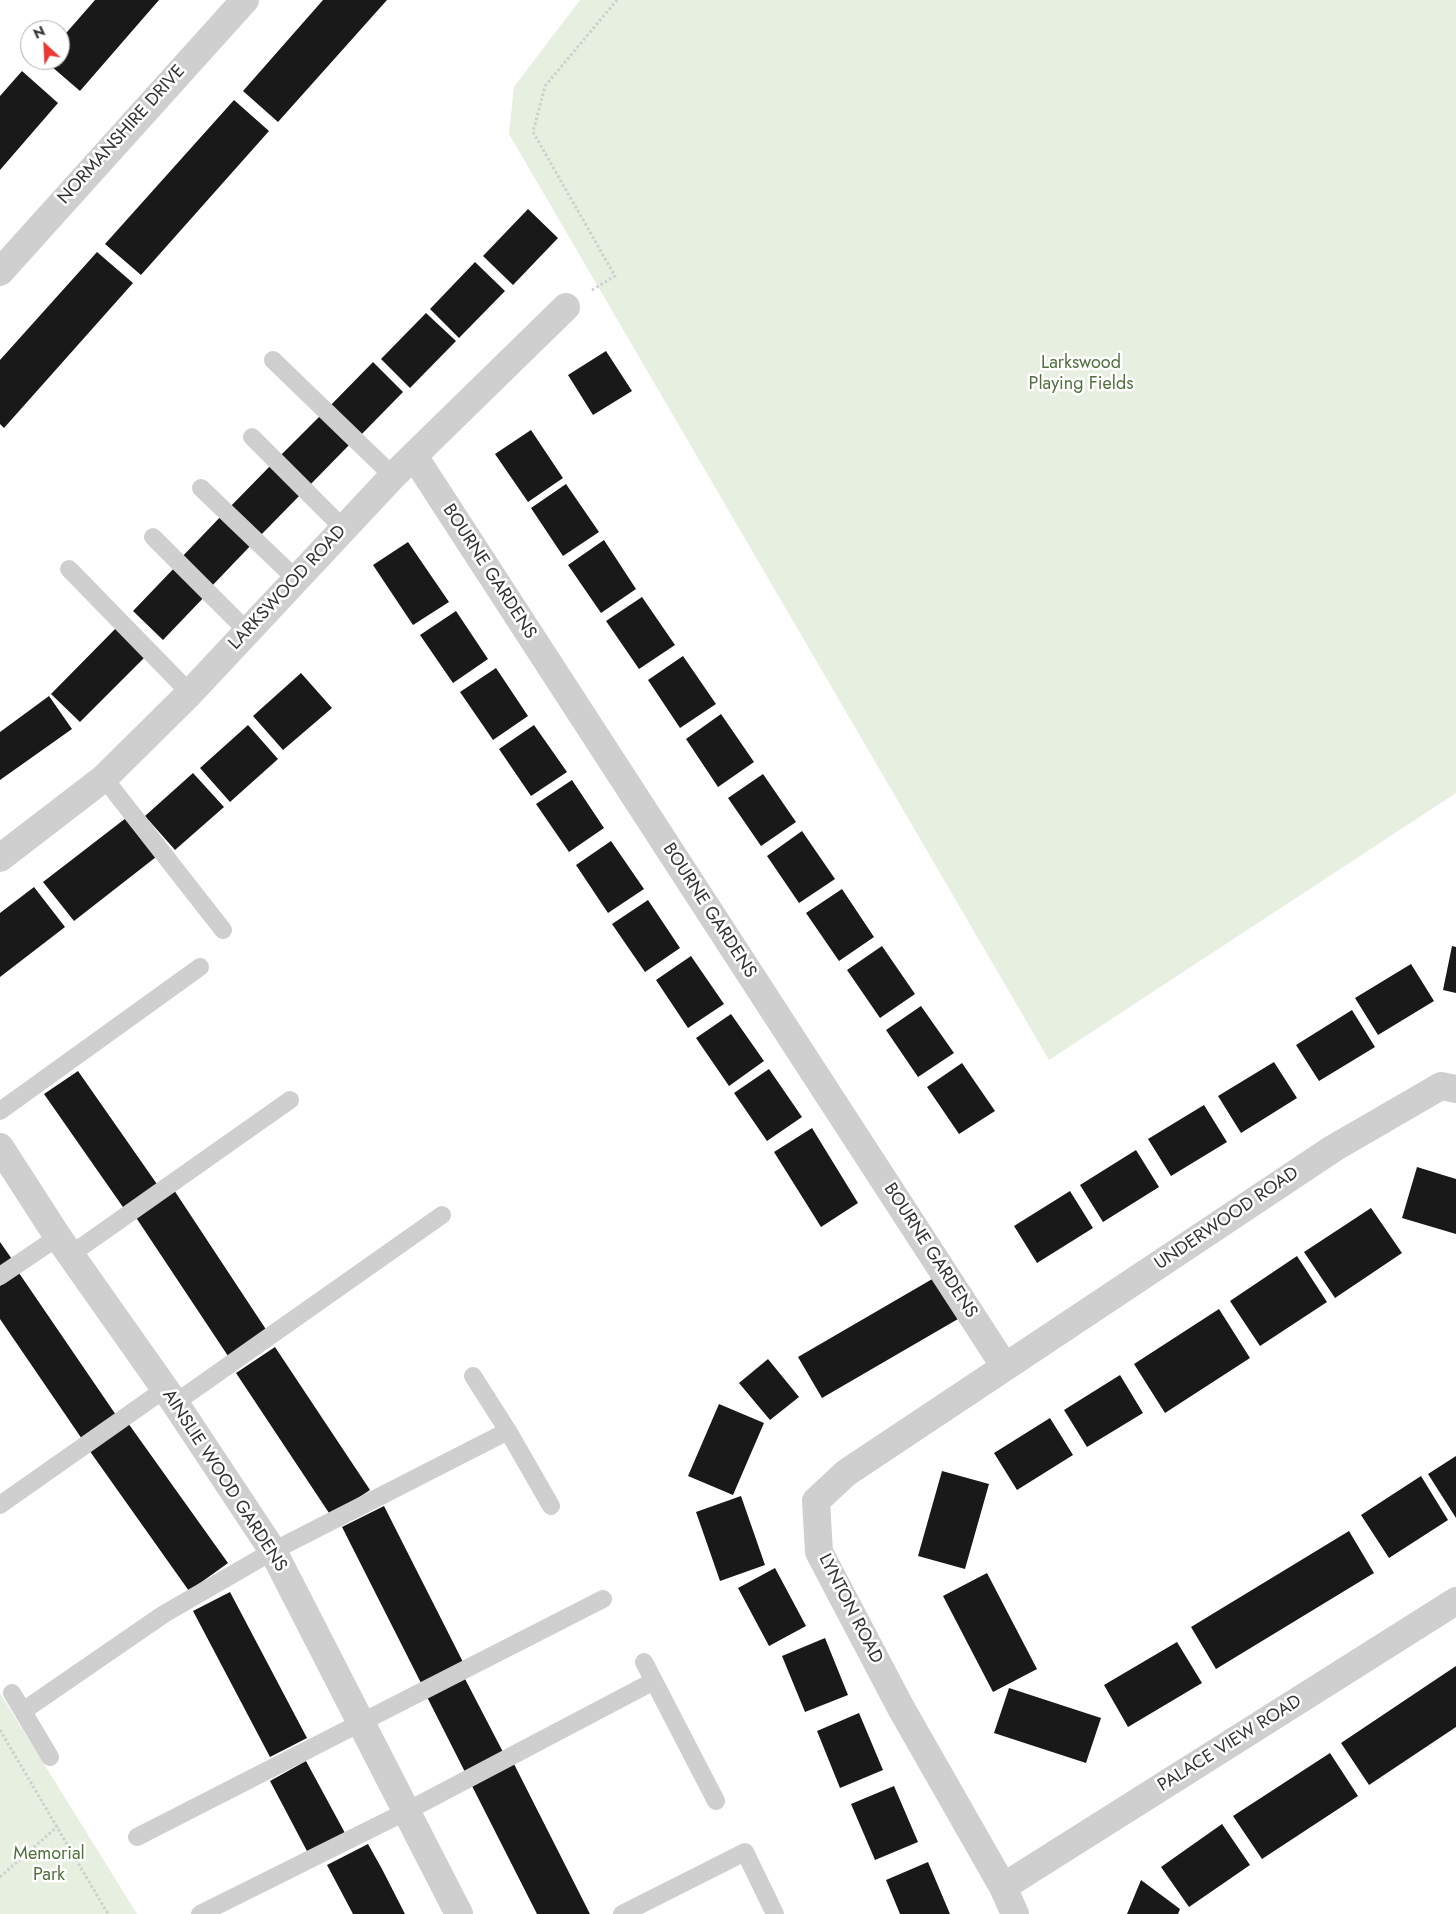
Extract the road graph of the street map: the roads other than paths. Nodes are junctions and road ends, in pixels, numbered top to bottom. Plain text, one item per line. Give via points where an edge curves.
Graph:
1 (244, 0) edge
2 (0, 272) edge
3 (566, 306) road end
4 (273, 360) dead end
5 (252, 437) dead end
6 (414, 456) junction
7 (393, 476) junction
8 (201, 488) dead end
9 (343, 528) junction
10 (153, 537) dead end
11 (69, 569) dead end
12 (297, 580) junction
13 (248, 632) junction
14 (190, 693) junction
15 (104, 778) junction
16 (0, 858) edge
17 (223, 930) dead end
18 (200, 967) dead end
19 (1456, 1089) edge
20 (290, 1100) dead end
21 (0, 1111) edge
22 (0, 1147) edge
23 (442, 1215) dead end
24 (64, 1246) junction
25 (0, 1276) edge
26 (1005, 1367) junction
27 (474, 1376) dead end
28 (170, 1396) junction
29 (508, 1431) junction
30 (0, 1505) edge
31 (551, 1506) dead end
32 (273, 1551) junction
33 (603, 1599) dead end
34 (1456, 1601) edge
35 (644, 1662) dead end
36 (654, 1681) junction
37 (12, 1693) dead end
38 (23, 1711) junction
39 (361, 1722) junction
40 (50, 1757) dead end
41 (716, 1801) dead end
42 (407, 1811) junction
43 (137, 1837) dead end
44 (1003, 1887) junction
45 (200, 1914) edge
46 (459, 1914) edge
47 (622, 1914) edge
48 (775, 1914) edge
49 (1015, 1914) edge

1 - 2 street, NORMANSHIRE DRIVE
3 - 6 street, LARKSWOOD ROAD
4 - 7 lane
5 - 9 lane
6 - 7 street, LARKSWOOD ROAD
6 - 26 street, BOURNE GARDENS
7 - 9 street, LARKSWOOD ROAD
8 - 12 lane
9 - 12 street, LARKSWOOD ROAD
10 - 13 lane
11 - 14 lane
12 - 13 street, LARKSWOOD ROAD
13 - 14 street, LARKSWOOD ROAD
14 - 15 street, LARKSWOOD ROAD
15 - 16 street, LARKSWOOD ROAD
15 - 17 lane
18 - 21 lane
19 - 26 street, UNDERWOOD ROAD via 1441,1086 1334,1148
20 - 24 lane
22 - 24 street, AINSLIE WOOD GARDENS
23 - 28 lane
24 - 25 lane
24 - 28 street, AINSLIE WOOD GARDENS
26 - 44 street, LYNTON ROAD via 846,1474 816,1501 819,1552 901,1708
27 - 29 lane
28 - 30 lane
28 - 32 street, AINSLIE WOOD GARDENS
29 - 31 lane
29 - 32 lane
32 - 38 lane via 164,1614
32 - 39 street, AINSLIE WOOD GARDENS
33 - 39 lane
34 - 44 street, PALACE VIEW ROAD
35 - 36 lane
36 - 41 lane
36 - 42 lane
37 - 38 lane
38 - 40 lane
39 - 42 street, AINSLIE WOOD GARDENS
39 - 43 lane
42 - 45 lane
42 - 46 street, AINSLIE WOOD GARDENS
44 - 49 street, LYNTON ROAD
47 - 48 lane via 745,1852

